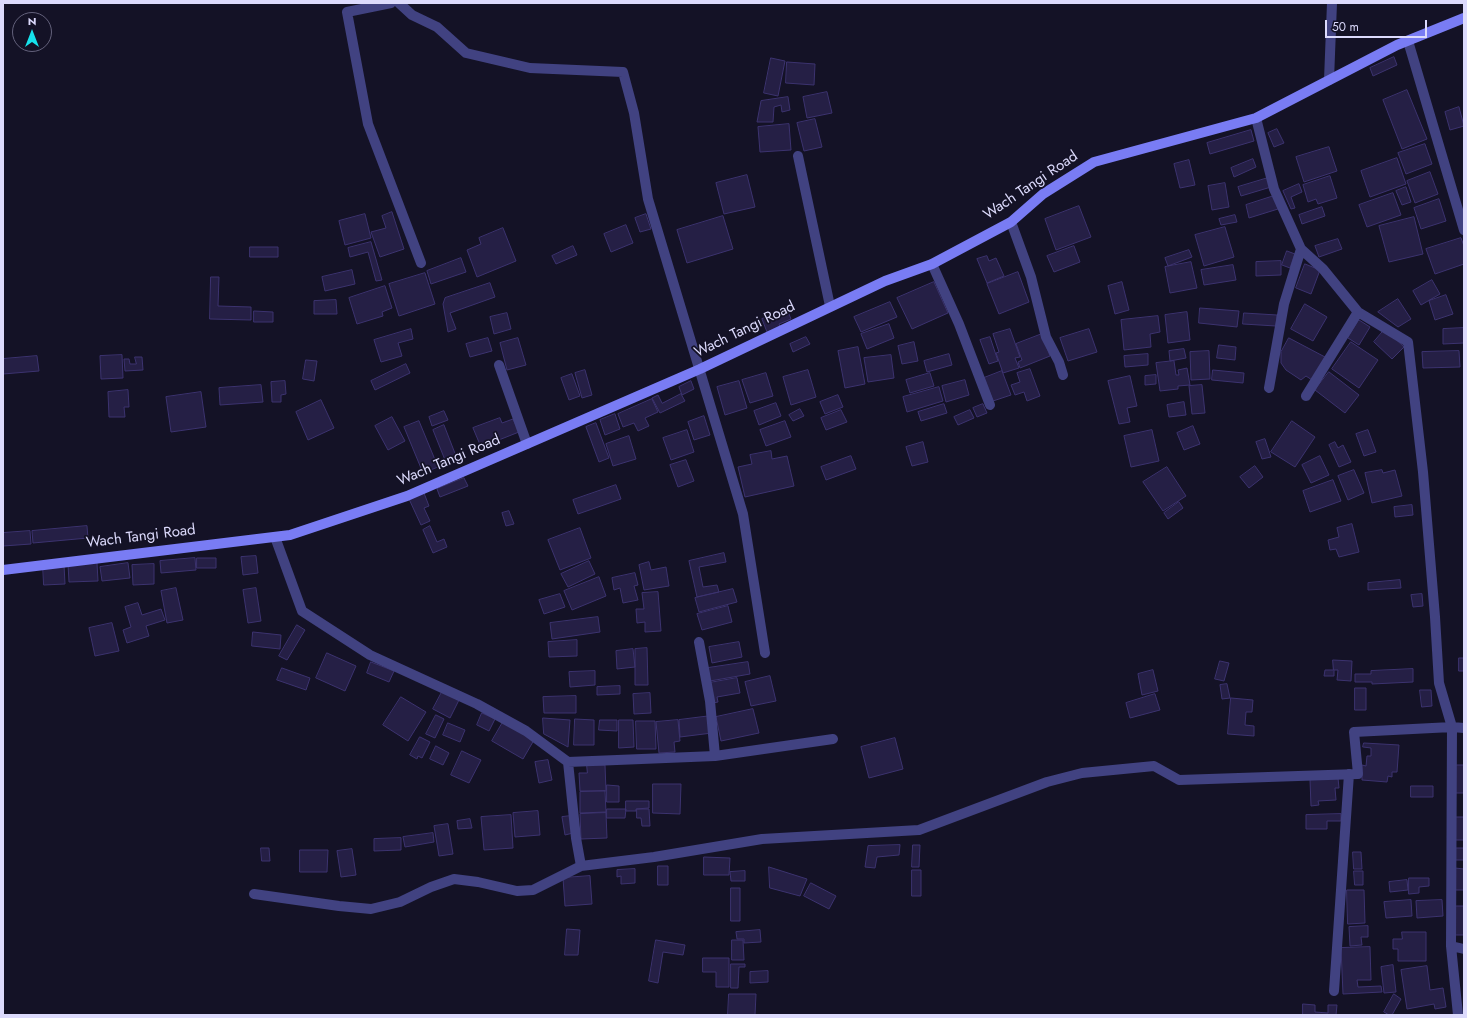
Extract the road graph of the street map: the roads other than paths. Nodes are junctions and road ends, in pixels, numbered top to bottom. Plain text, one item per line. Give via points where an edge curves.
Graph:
1 (391, 3) edge
2 (399, 3) edge
3 (1332, 3) edge
4 (1464, 18) edge
5 (1408, 41) junction
6 (1329, 80) junction
7 (1256, 118) junction
8 (798, 156) dead end
9 (1011, 222) junction
10 (1464, 230) edge
11 (1301, 250) junction
12 (421, 263) dead end
13 (932, 264) junction
14 (830, 306) junction
15 (1358, 312) junction
16 (499, 364) dead end
17 (700, 369) junction
18 (1063, 375) dead end
19 (1269, 388) dead end
20 (1306, 396) dead end
21 (990, 404) dead end
22 (527, 444) junction
23 (275, 537) junction
24 (3, 570) edge
25 (699, 642) dead end
26 (765, 653) dead end
27 (1452, 728) junction
28 (1464, 728) edge
29 (833, 739) dead end
30 (715, 756) junction
31 (568, 762) junction
32 (1348, 774) junction
33 (581, 866) junction
34 (254, 894) dead end
35 (1451, 946) junction
36 (1464, 949) edge
37 (1334, 991) dead end
38 (1458, 1015) edge

1 - 12 street via 347,12 368,124
2 - 17 street via 412,15 437,27 466,53 530,68 623,72 634,113 648,199
3 - 6 street
4 - 5 main road, Wach Tangi Road
5 - 6 main road, Wach Tangi Road
5 - 10 street
6 - 7 main road, Wach Tangi Road
7 - 9 main road, Wach Tangi Road via 1094,162 1043,194
7 - 11 street via 1274,189
8 - 14 street
9 - 13 main road, Wach Tangi Road
9 - 18 street via 1031,277 1046,336
11 - 15 street via 1324,269
11 - 19 street via 1284,304
13 - 14 main road, Wach Tangi Road via 885,281
13 - 21 street
14 - 17 main road, Wach Tangi Road
15 - 20 street
15 - 27 street via 1408,342 1423,472 1439,683
16 - 22 street
17 - 22 main road, Wach Tangi Road
17 - 26 street via 743,514
22 - 23 main road, Wach Tangi Road via 407,496
23 - 24 main road, Wach Tangi Road
23 - 31 street via 302,611 370,654 477,704 526,731
25 - 30 street via 710,701
27 - 28 street
27 - 32 street via 1354,732 1358,774
27 - 35 street
29 - 30 street
30 - 31 street
31 - 33 street
32 - 33 street via 1179,780 1154,766 1082,773 1047,782 919,830 762,839 654,858
32 - 37 street
33 - 34 street via 533,890 516,891 454,879 400,902 371,909
35 - 36 street
35 - 38 street

